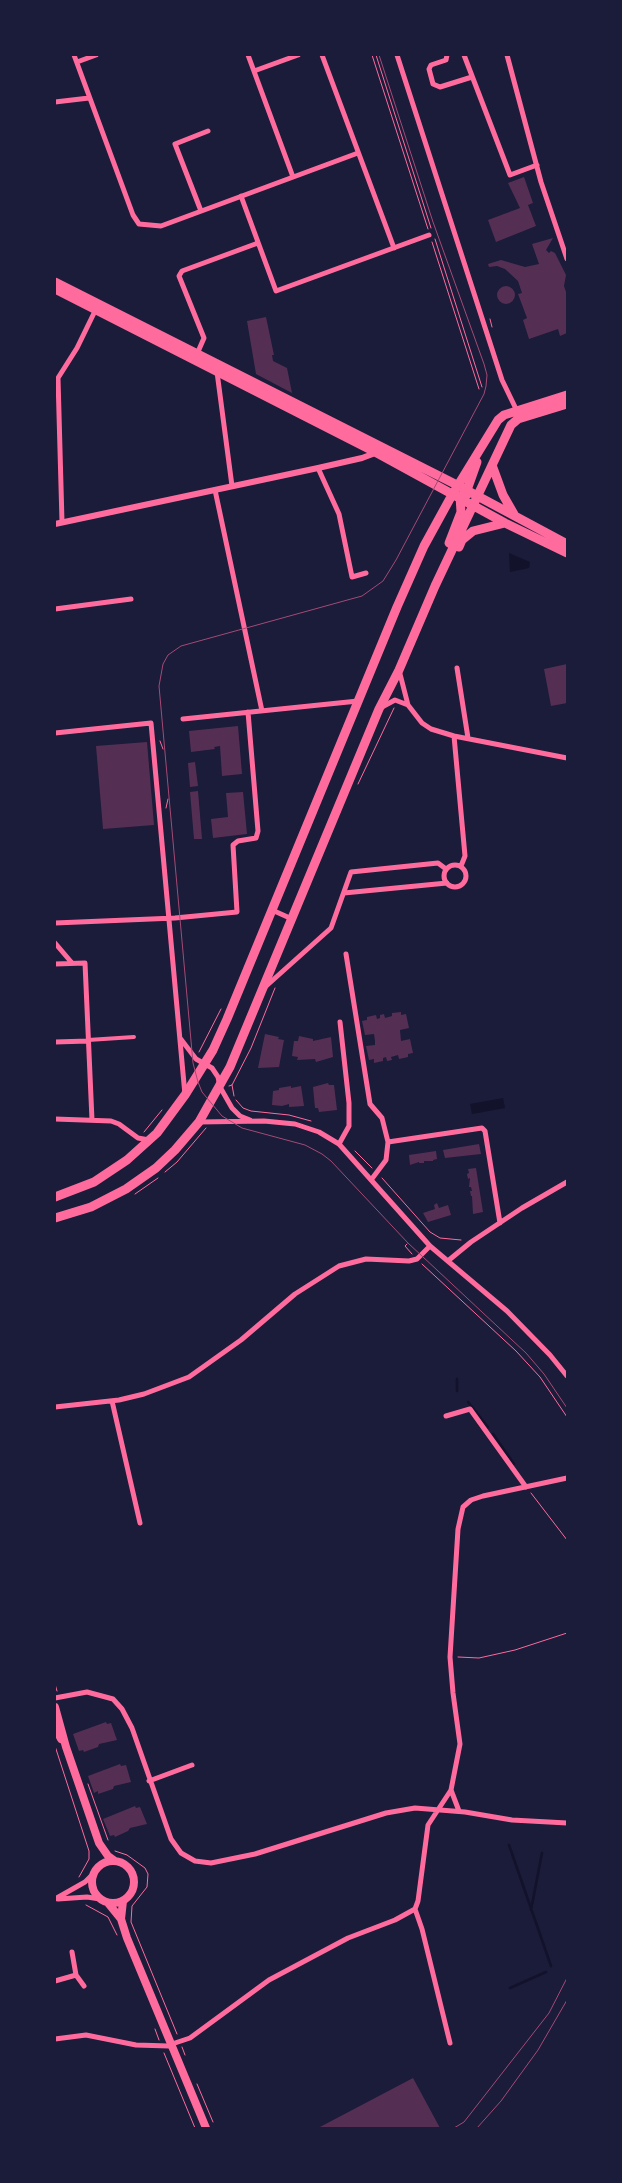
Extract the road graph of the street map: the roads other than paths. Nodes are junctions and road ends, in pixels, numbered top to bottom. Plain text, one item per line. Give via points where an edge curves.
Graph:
1 (74, 55) edge
2 (96, 55) edge
3 (248, 55) edge
4 (298, 55) edge
5 (322, 55) edge
6 (397, 55) edge
7 (447, 55) edge
8 (464, 55) edge
9 (506, 55) edge
10 (77, 62) junction
11 (254, 71) junction
12 (472, 77) junction
13 (89, 98) junction
14 (55, 102) edge
15 (208, 131) dead end
16 (358, 153) junction
17 (537, 165) junction
18 (293, 177) junction
19 (241, 196) junction
20 (201, 211) junction
21 (428, 235) dead end
22 (258, 243) junction
23 (394, 248) junction
24 (567, 259) edge
25 (55, 282) edge
26 (55, 289) edge
27 (96, 309) junction
28 (195, 357) junction
29 (216, 371) junction
30 (567, 395) edge
31 (567, 404) edge
32 (517, 415) junction
33 (483, 448) junction
34 (379, 450) junction
35 (492, 465) junction
36 (318, 468) junction
37 (457, 485) junction
38 (232, 486) junction
39 (214, 490) junction
40 (467, 490) junction
41 (452, 495) junction
42 (478, 496) junction
43 (461, 500) junction
44 (473, 506) junction
45 (515, 516) junction
46 (59, 523) edge
47 (505, 524) junction
48 (567, 544) edge
49 (567, 553) edge
50 (366, 573) dead end
51 (435, 586) junction
52 (131, 598) dead end
53 (55, 609) edge
54 (456, 668) dead end
55 (399, 670) junction
56 (358, 701) junction
57 (408, 705) junction
58 (378, 709) junction
59 (262, 711) junction
60 (248, 712) junction
61 (183, 719) dead end
62 (55, 733) edge
63 (454, 736) junction
64 (468, 738) junction
65 (567, 758) edge
66 (461, 866) junction
67 (446, 869) junction
68 (446, 884) junction
69 (344, 893) junction
70 (272, 910) junction
71 (170, 918) junction
72 (293, 919) junction
73 (55, 923) edge
74 (55, 943) edge
75 (346, 954) dead end
76 (55, 964) edge
77 (73, 964) junction
78 (262, 990) junction
79 (340, 1022) dead end
80 (134, 1037) dead end
81 (180, 1038) junction
82 (88, 1040) junction
83 (55, 1042) edge
84 (204, 1065) junction
85 (224, 1087) junction
86 (185, 1095) junction
87 (55, 1118) edge
88 (92, 1120) junction
89 (252, 1121) junction
90 (199, 1122) junction
91 (150, 1140) junction
92 (388, 1142) junction
93 (339, 1144) junction
94 (371, 1180) junction
95 (567, 1182) edge
96 (55, 1197) edge
97 (55, 1218) edge
98 (500, 1223) junction
99 (430, 1246) junction
100 (449, 1260) junction
101 (567, 1376) edge
102 (112, 1402) junction
103 (55, 1407) edge
104 (446, 1416) dead end
105 (567, 1478) edge
106 (526, 1487) junction
107 (140, 1523) dead end
108 (55, 1698) edge
109 (55, 1707) edge
110 (55, 1727) edge
111 (66, 1747) junction
112 (192, 1765) dead end
113 (150, 1781) junction
114 (451, 1790) junction
115 (438, 1809) junction
116 (459, 1811) junction
117 (567, 1823) edge
118 (100, 1847) junction
119 (115, 1861) junction
120 (96, 1870) junction
121 (55, 1899) edge
122 (100, 1899) junction
123 (123, 1900) junction
124 (108, 1903) junction
125 (415, 1909) junction
126 (121, 1919) junction
127 (72, 1952) dead end
128 (76, 1975) junction
129 (55, 1981) edge
130 (84, 1986) dead end
131 (55, 2040) edge
132 (450, 2043) dead end
133 (171, 2045) junction
134 (206, 2128) edge

1 - 10 street
2 - 10 street
3 - 11 street
4 - 11 street
5 - 16 street
6 - 32 street via 502,380
7 - 12 street via 446,60 429,69 433,84 440,87
8 - 12 street
9 - 17 street
10 - 13 street
11 - 18 street
12 - 17 street via 510,176
13 - 14 street
13 - 20 street via 139,224 161,226
15 - 20 street via 175,144
16 - 18 street
16 - 23 street
17 - 24 street
18 - 19 street
19 - 20 street
19 - 22 street
21 - 23 street
22 - 23 street via 276,290
22 - 28 street via 182,271 179,276 204,338
25 - 28 main road
26 - 27 main road
27 - 28 main road
27 - 46 street via 58,378
28 - 29 main road
28 - 34 main road
29 - 34 main road
29 - 38 street
30 - 32 main road
31 - 32 main road
32 - 33 main road via 504,415 498,420
32 - 35 main road
33 - 37 main road
33 - 40 main road
34 - 36 street
34 - 37 main road
34 - 41 main road
35 - 42 main road
35 - 45 main road
36 - 38 street
36 - 50 street via 339,514 352,577
37 - 40 main road
37 - 41 main road
37 - 43 main road
38 - 39 street
39 - 46 street
39 - 59 street
40 - 42 main road
40 - 44 main road
41 - 43 main road
41 - 56 main road via 416,564
42 - 44 main road
42 - 45 main road
43 - 44 main road
43 - 51 main road via 460,519 438,569
44 - 47 main road
44 - 51 main road
45 - 48 main road
47 - 49 main road
47 - 51 main road via 473,531 462,540
51 - 55 main road
52 - 53 street
54 - 64 street
55 - 57 street
55 - 58 main road
56 - 59 street
56 - 70 main road
57 - 58 street via 395,700
57 - 63 street via 422,723
58 - 72 main road
59 - 60 street
60 - 61 street
60 - 71 street via 258,831 256,838 233,844 237,912
62 - 71 street via 151,723
63 - 64 street
63 - 66 street via 465,856
64 - 65 street
66 - 67 street via 454,864
66 - 68 street via 466,876 464,883 457,887
67 - 68 street
67 - 69 street via 438,864 351,872
68 - 69 street
69 - 78 street via 331,928
70 - 72 street
70 - 84 main road via 225,1025
71 - 73 street
71 - 81 street
72 - 78 main road
74 - 77 street
75 - 92 street via 370,1104 382,1118
76 - 77 street
77 - 82 street via 85,963
78 - 85 main road
79 - 93 street via 350,1103 349,1126
80 - 82 street
81 - 84 street via 196,1060
81 - 86 street
82 - 83 street
82 - 88 street
84 - 85 street via 212,1068
84 - 86 main road
85 - 89 street via 232,1108
85 - 90 main road
86 - 91 main road
87 - 88 street
88 - 91 street via 120,1124 138,1138
89 - 90 street
89 - 93 street via 295,1124 319,1132
90 - 97 main road via 175,1150 132,1186 91,1207
91 - 96 main road via 102,1177
92 - 94 street via 386,1160
92 - 98 street via 485,1130
93 - 94 street
94 - 99 street
95 - 98 street
98 - 100 street
99 - 100 street
99 - 102 street via 417,1259 409,1261 366,1259 339,1266 295,1294 241,1340 189,1377
100 - 101 street via 507,1311
102 - 103 street
102 - 107 street
104 - 106 street via 470,1409
105 - 106 street
106 - 114 street via 470,1500 463,1507 458,1529 450,1657 460,1744
108 - 113 street via 87,1692 116,1701 132,1728
109 - 111 main road
110 - 111 main road
111 - 118 main road
112 - 113 street
113 - 115 street via 176,1847 188,1859 202,1863 255,1854 394,1811
114 - 115 street
114 - 116 street
115 - 116 street
115 - 125 street via 426,1834
116 - 117 street via 512,1820
118 - 119 main road
118 - 120 main road
119 - 120 main road via 108,1861
119 - 123 main road via 128,1867 133,1877 132,1890
120 - 121 street via 85,1882
120 - 122 main road via 92,1887
121 - 122 street
122 - 124 main road
123 - 124 main road
123 - 126 main road
124 - 126 main road
125 - 132 street
125 - 133 street via 348,1938 269,1980 190,2038
126 - 133 main road
127 - 128 street
128 - 129 street
128 - 130 street
131 - 133 street via 86,2034 136,2045
133 - 134 main road

